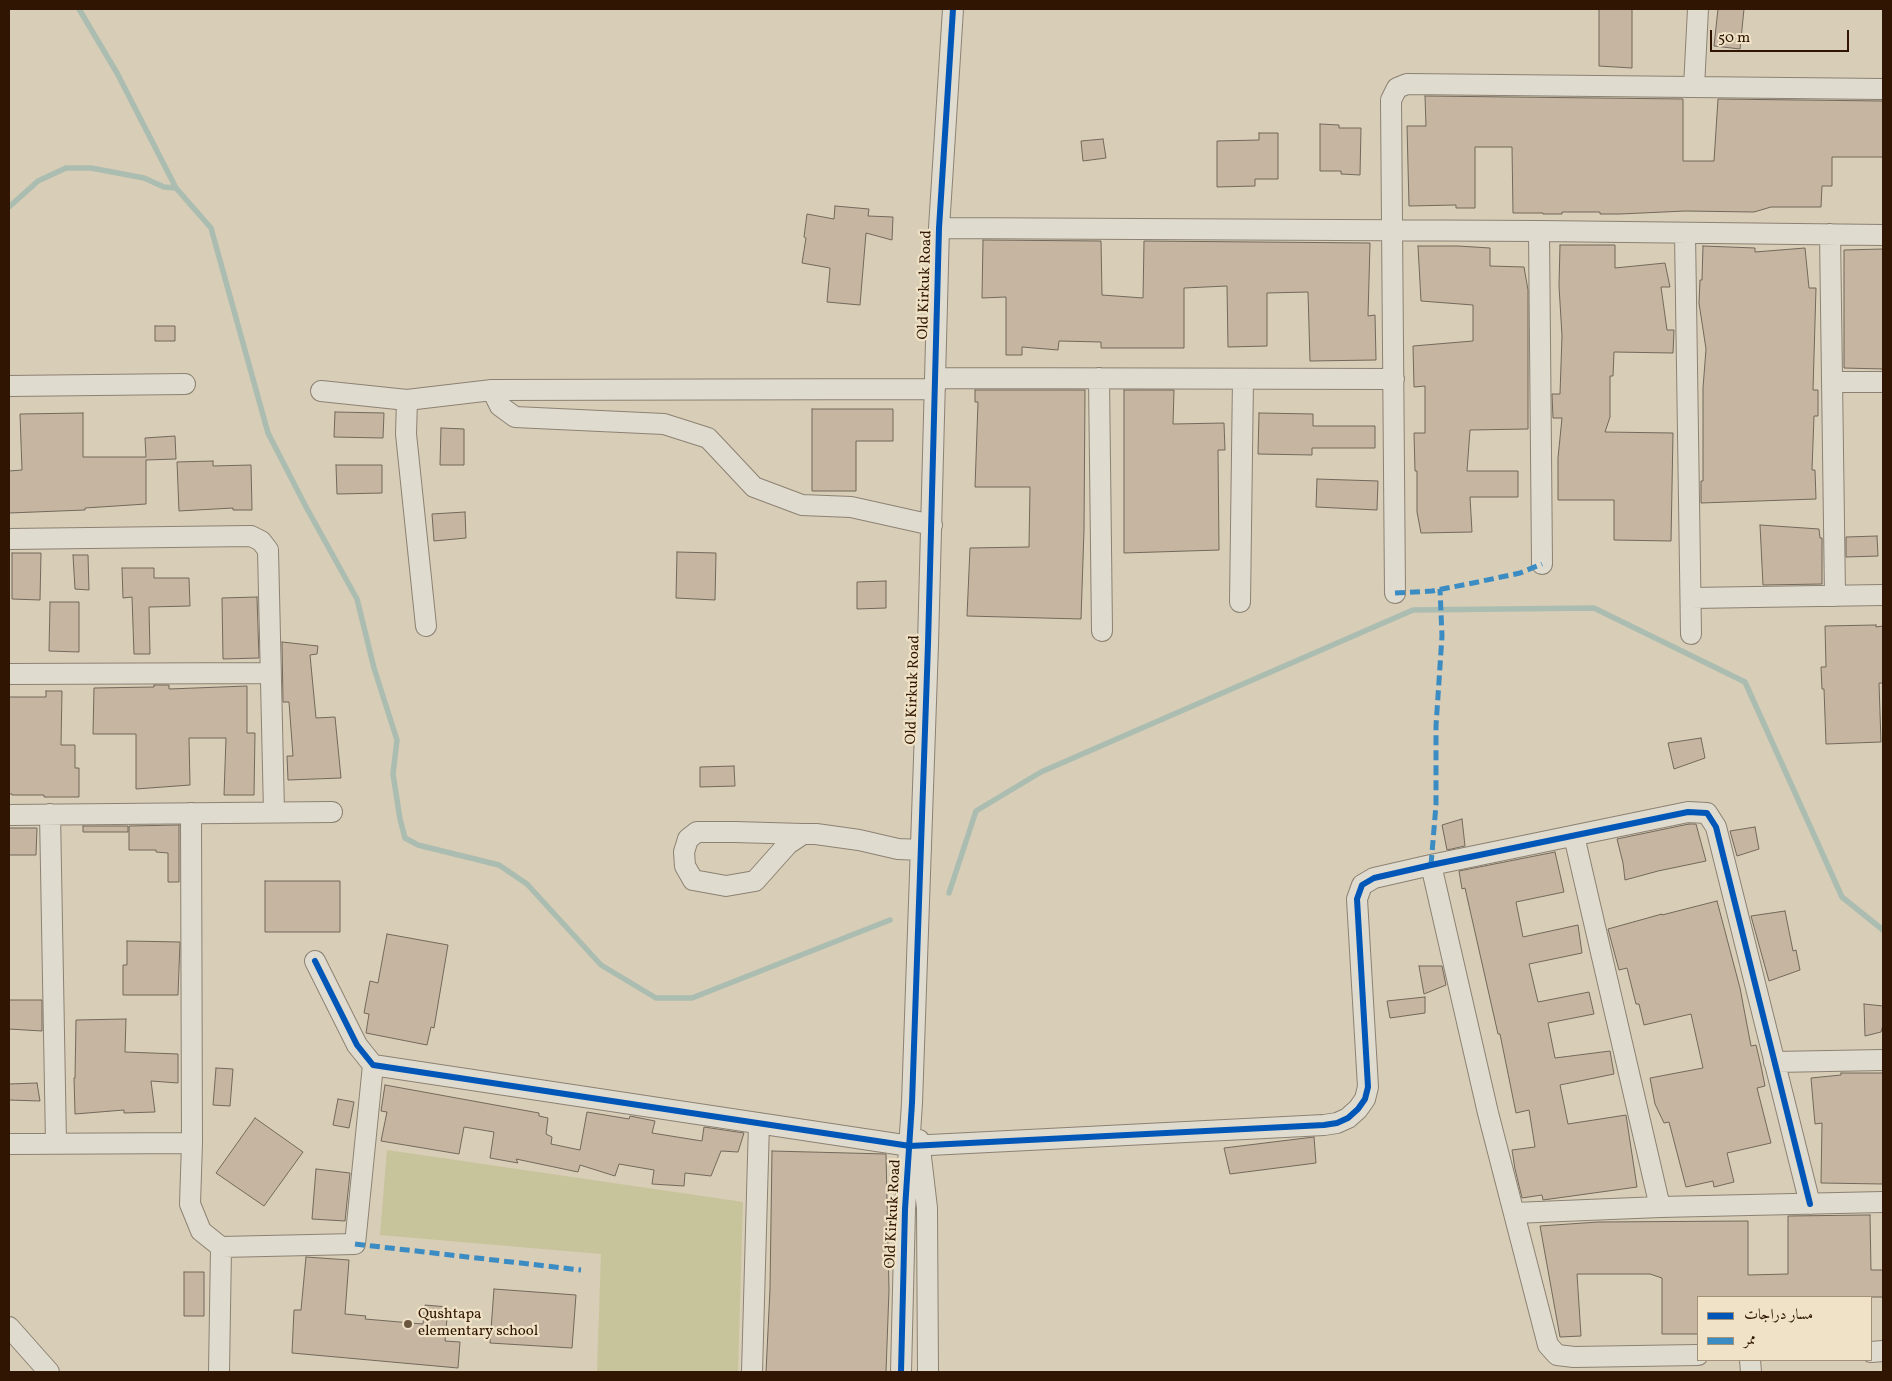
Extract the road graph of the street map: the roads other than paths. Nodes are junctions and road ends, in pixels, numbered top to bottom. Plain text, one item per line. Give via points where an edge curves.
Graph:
1 (953, 9) edge
2 (1698, 9) edge
3 (1694, 87) junction
4 (1883, 89) edge
5 (940, 228) junction
6 (1392, 230) junction
7 (1539, 231) junction
8 (1685, 233) junction
9 (1830, 234) junction
10 (1883, 235) edge
11 (1099, 378) junction
12 (1243, 379) junction
13 (1394, 379) junction
14 (1832, 382) junction
15 (1883, 382) edge
16 (185, 384) dead end
17 (936, 384) junction
18 (9, 386) edge
19 (492, 390) junction
20 (321, 391) dead end
21 (407, 400) junction
22 (932, 525) junction
23 (9, 539) edge
24 (1542, 564) dead end
25 (1395, 593) dead end
26 (1883, 595) edge
27 (1835, 596) junction
28 (1690, 598) junction
29 (1240, 602) dead end
30 (426, 626) dead end
31 (1102, 631) dead end
32 (1691, 634) dead end
33 (270, 673) junction
34 (9, 674) edge
35 (274, 812) junction
36 (332, 812) dead end
37 (191, 813) junction
38 (50, 814) junction
39 (9, 815) edge
40 (803, 834) junction
41 (1574, 836) junction
42 (921, 850) junction
43 (1431, 865) junction
44 (315, 961) dead end
45 (1883, 1060) edge
46 (1774, 1062) junction
47 (373, 1065) junction
48 (759, 1123) junction
49 (56, 1143) junction
50 (192, 1143) junction
51 (9, 1144) edge
52 (915, 1145) junction
53 (1883, 1202) edge
54 (1810, 1204) junction
55 (1660, 1207) junction
56 (1514, 1213) junction
57 (221, 1247) junction
58 (9, 1327) edge
59 (1697, 1355) edge
60 (1608, 1364) edge
61 (49, 1372) edge
62 (219, 1372) edge
63 (752, 1372) edge
64 (901, 1372) edge
65 (928, 1372) edge

1 - 5 street, Old Kirkuk Road
2 - 3 street
3 - 4 street
3 - 6 street via 1407,84 1397,88 1391,100
5 - 6 street
5 - 17 street, Old Kirkuk Road
6 - 7 street
6 - 13 street
7 - 8 street
7 - 24 street
8 - 9 street
8 - 28 street
9 - 10 street
9 - 14 street
11 - 12 street
11 - 17 street
11 - 31 street
12 - 13 street
12 - 29 street
13 - 25 street
14 - 15 street
14 - 27 street
16 - 18 street
17 - 19 street
17 - 22 street, Old Kirkuk Road
19 - 21 street
19 - 22 street via 500,406 514,417 664,424 708,438 754,487 802,506 851,507
20 - 21 street
21 - 30 street via 406,434
22 - 42 street, Old Kirkuk Road
23 - 33 street via 251,536 261,541 268,550
26 - 27 street
27 - 28 street
28 - 32 street
33 - 34 street
33 - 35 street
35 - 36 street
35 - 37 street
37 - 38 street
37 - 50 street
38 - 39 street
38 - 49 street
40 - 40 street via 697,832 688,839 684,852 685,866 693,880 726,886 755,882 788,844
40 - 42 street
41 - 43 street
41 - 46 street via 1688,812 1707,813 1716,827
41 - 55 street
42 - 52 street, Old Kirkuk Road via 912,1103
43 - 52 street via 1374,878 1362,885 1357,899 1368,1087 1358,1110 1348,1118 1324,1125
43 - 56 street
44 - 47 street via 357,1045
45 - 46 street
46 - 54 street
47 - 48 street
47 - 57 street via 355,1244
48 - 52 street
48 - 63 street
49 - 50 street
49 - 51 street
50 - 57 street via 190,1204 201,1231
52 - 64 street, Old Kirkuk Road via 905,1209
52 - 65 street, Old Kirkuk Road via 928,1208
53 - 54 street
54 - 55 street
55 - 56 street
56 - 60 street via 1548,1344 1557,1355
57 - 62 street
58 - 61 street
59 - 60 street

